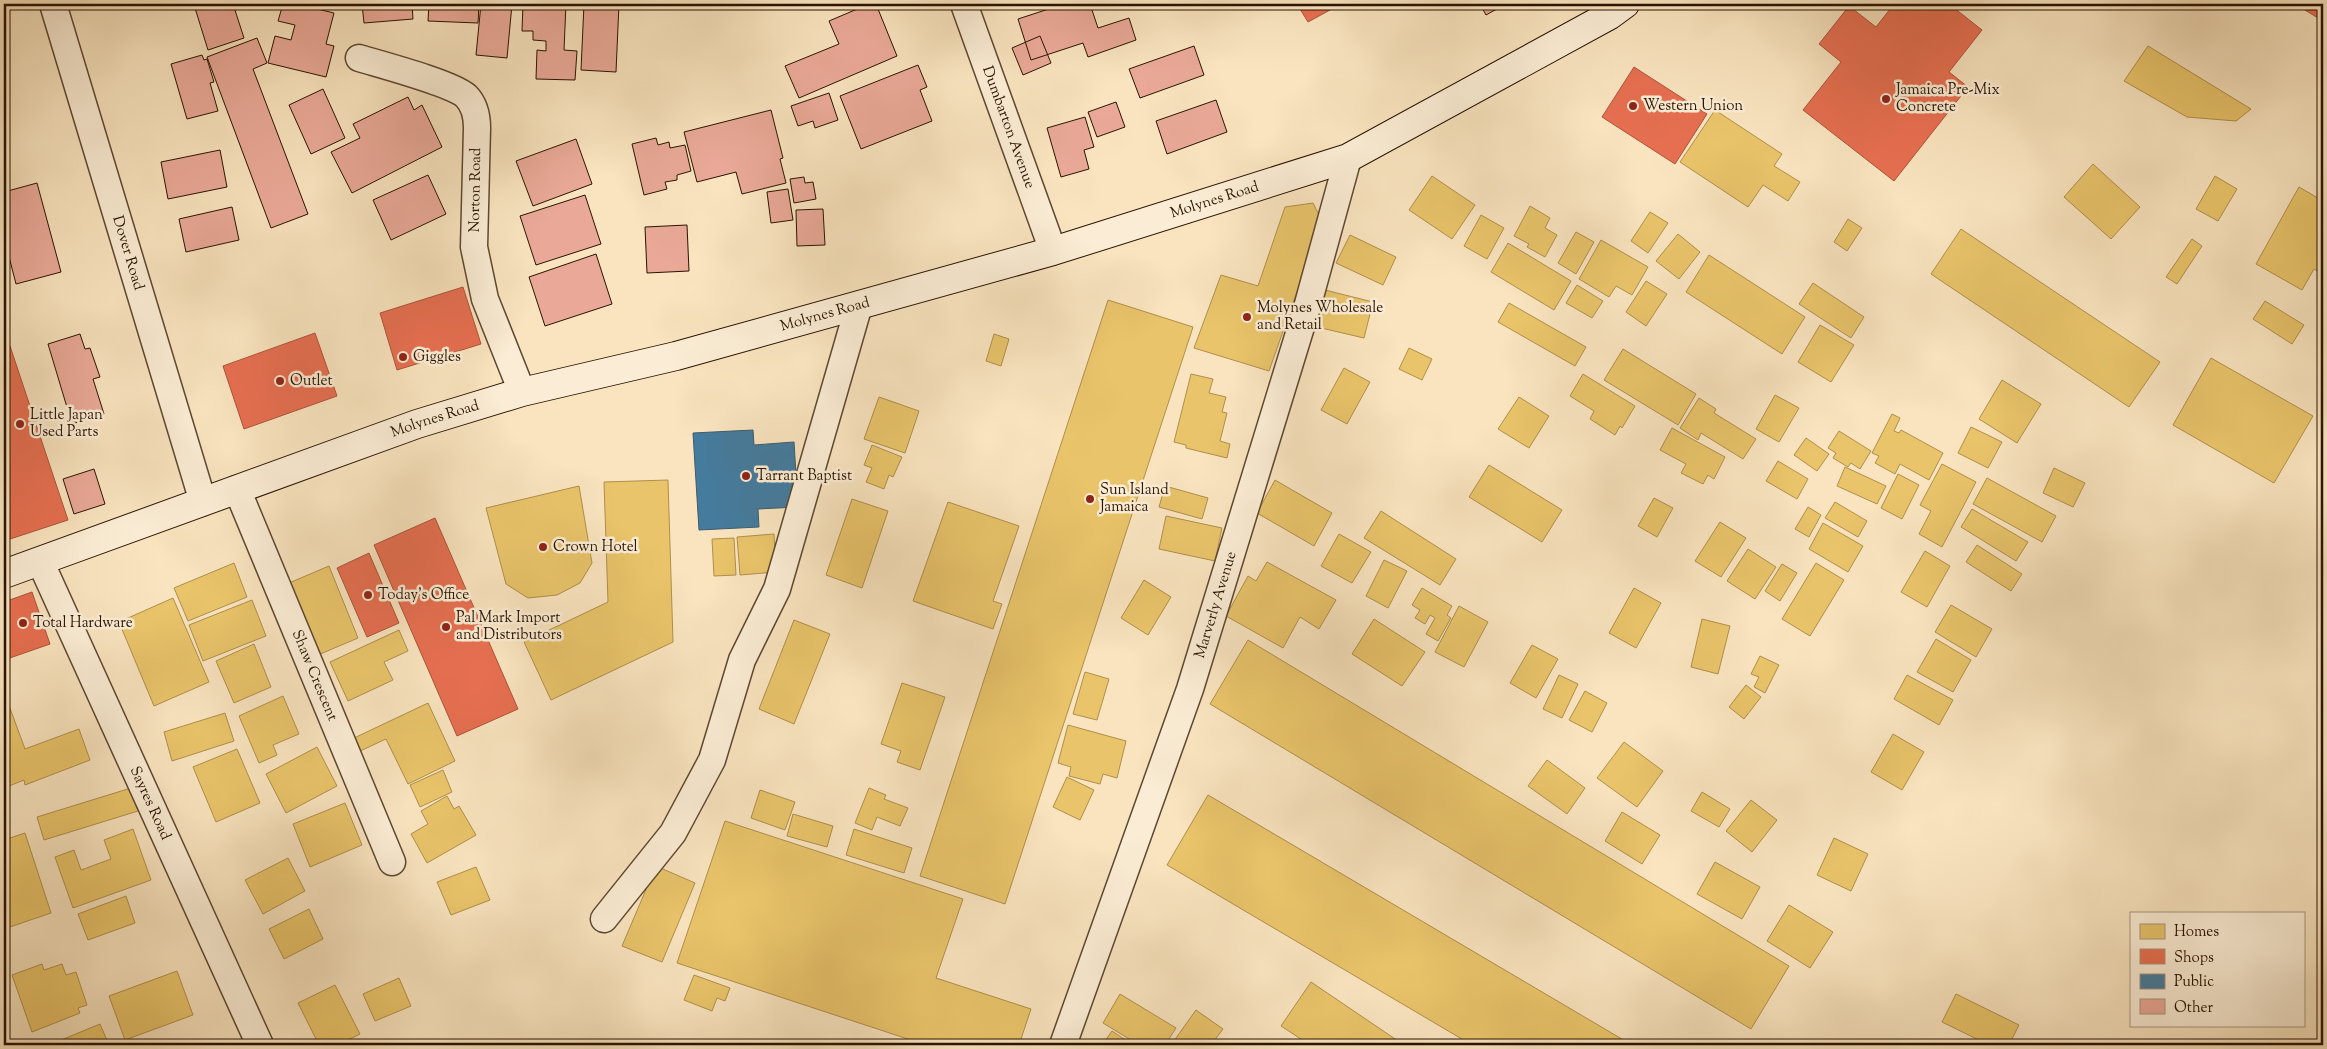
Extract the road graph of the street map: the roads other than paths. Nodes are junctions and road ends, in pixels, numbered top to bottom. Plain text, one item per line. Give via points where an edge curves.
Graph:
1 (53, 4) edge
2 (964, 4) edge
3 (1625, 4) edge
4 (359, 58) dead end
5 (1348, 158) junction
6 (1053, 251) junction
7 (858, 305) junction
8 (522, 392) junction
9 (237, 489) junction
10 (203, 502) junction
11 (40, 561) junction
12 (4, 574) edge
13 (392, 862) dead end
14 (604, 918) dead end
15 (260, 1045) edge
16 (1063, 1045) edge

1 - 10 street, Dover Road
2 - 6 street, Dumbarton Avenue
3 - 5 main road, Molynes Road via 1610,16
4 - 8 street, Norton Road via 459,90 473,107 477,117 474,248 485,299
5 - 6 main road, Molynes Road
5 - 16 street, Marverly Avenue via 1308,304 1190,688
6 - 7 main road, Molynes Road
7 - 8 main road, Molynes Road via 676,356
7 - 14 street via 777,589 742,660 712,760 673,833
8 - 9 main road, Molynes Road via 417,424
9 - 10 main road, Molynes Road
9 - 13 street, Shaw Crescent
10 - 11 main road, Molynes Road
11 - 12 main road, Molynes Road
11 - 15 street, Sayres Road

